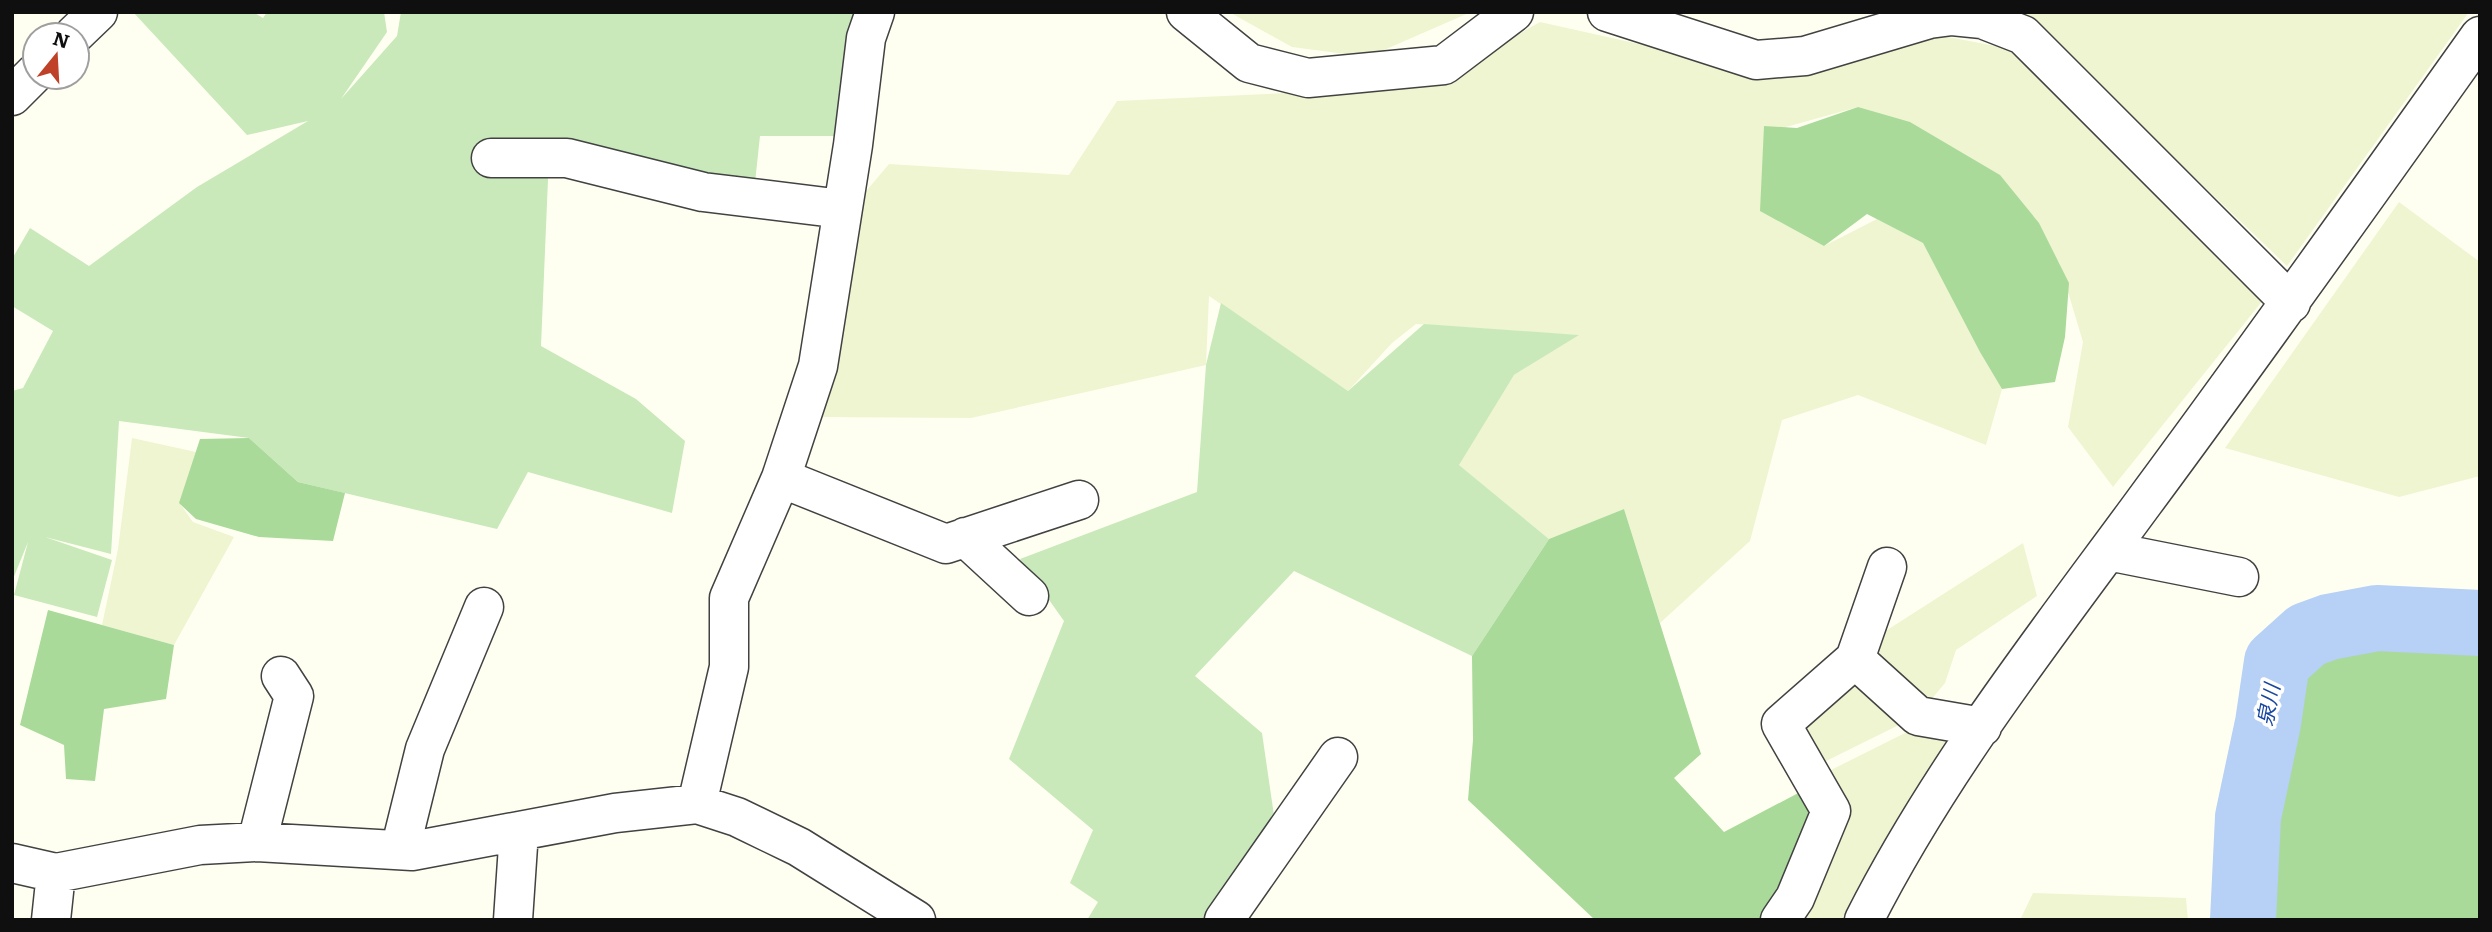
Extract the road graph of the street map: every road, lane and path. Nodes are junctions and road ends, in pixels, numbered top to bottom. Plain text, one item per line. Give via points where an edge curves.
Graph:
1 (875, 12) edge
2 (1186, 12) edge
3 (1514, 12) edge
4 (1607, 12) edge
5 (2480, 36) edge
6 (491, 158) dead end
7 (842, 209) junction
8 (2291, 303) junction
9 (780, 478) junction
10 (1079, 500) dead end
11 (965, 537) junction
12 (2108, 551) junction
13 (1886, 567) dead end
14 (2239, 577) dead end
15 (1029, 596) dead end
16 (484, 607) dead end
17 (1855, 659) junction
18 (281, 676) dead end
19 (1982, 727) junction
20 (1338, 757) dead end
21 (697, 804) junction
22 (519, 831) junction
23 (257, 842) junction
24 (400, 850) junction
25 (12, 863) edge
26 (56, 873) junction
27 (51, 920) edge
28 (513, 920) edge
29 (916, 920) edge
30 (1224, 920) edge
31 (1780, 920) edge
32 (1864, 920) edge

1 - 7 street via 866,38
2 - 3 street via 1249,63 1308,78 1444,65
4 - 8 street via 1756,60 1805,56 1952,16 1982,19 2023,35
5 - 8 street
6 - 7 street via 567,158 703,192
7 - 9 street via 818,366
8 - 12 street
9 - 11 street via 946,544
9 - 21 street via 729,598 729,667
10 - 11 street
11 - 15 street
12 - 14 street
12 - 19 street
13 - 17 street
16 - 24 street via 425,749
17 - 19 street via 1918,716
17 - 31 street via 1781,724 1831,811 1795,898
18 - 23 street via 294,696
19 - 32 street via 1933,800
20 - 30 street
21 - 22 street
21 - 29 street via 737,817 799,847
22 - 24 street
22 - 28 street
23 - 24 street
23 - 26 street via 200,845
25 - 26 street
26 - 27 street

